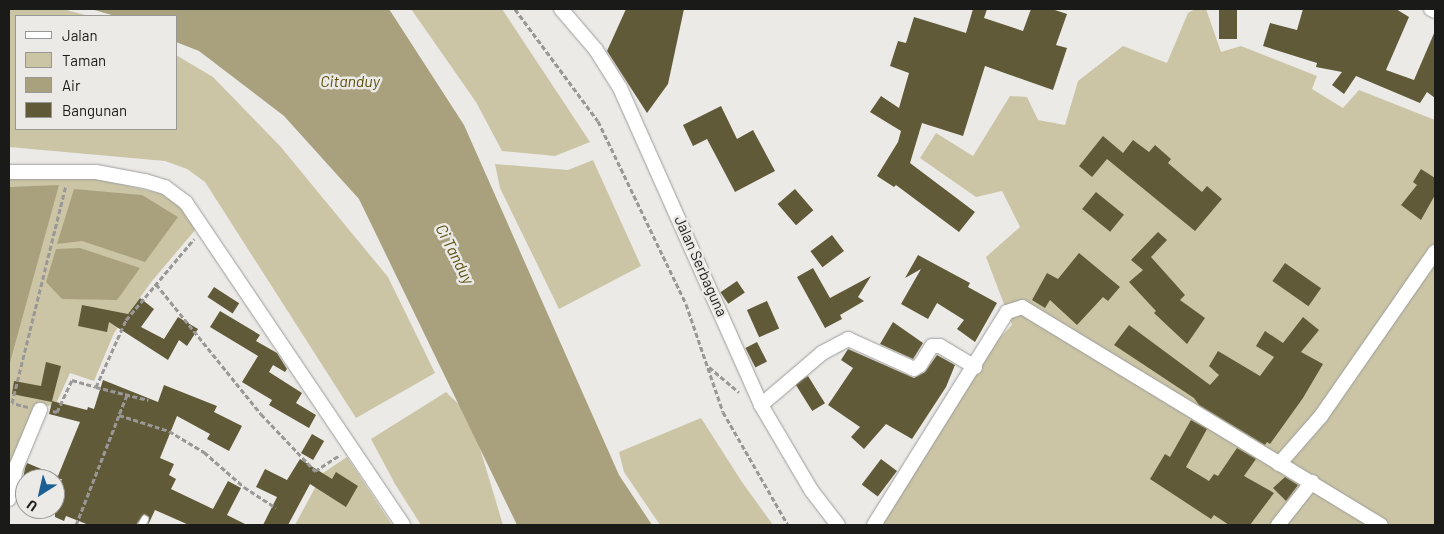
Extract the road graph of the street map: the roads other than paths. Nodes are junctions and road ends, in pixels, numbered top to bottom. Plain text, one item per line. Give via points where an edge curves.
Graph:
1 (561, 9) edge
2 (1431, 9) edge
3 (1435, 11) edge
4 (9, 172) edge
5 (1435, 252) edge
6 (975, 366) junction
7 (762, 406) junction
8 (40, 410) road end
9 (1279, 464) junction
10 (1312, 482) junction
11 (9, 499) edge
12 (403, 525) edge
13 (838, 525) edge
14 (874, 525) edge
15 (1278, 525) edge
16 (1381, 525) edge

1 - 7 street, Jalan Serbaguna via 596,50 639,126
2 - 3 street
4 - 12 street via 96,172 165,187 186,203
5 - 9 street via 1321,416
6 - 7 street via 940,346 932,346 920,366 914,369 848,338 822,353
6 - 9 street via 1006,312 1015,307 1029,309
6 - 14 street
7 - 13 street, Jalan Serbaguna via 811,490
8 - 11 street via 17,465
9 - 10 street
10 - 15 street
10 - 16 street

